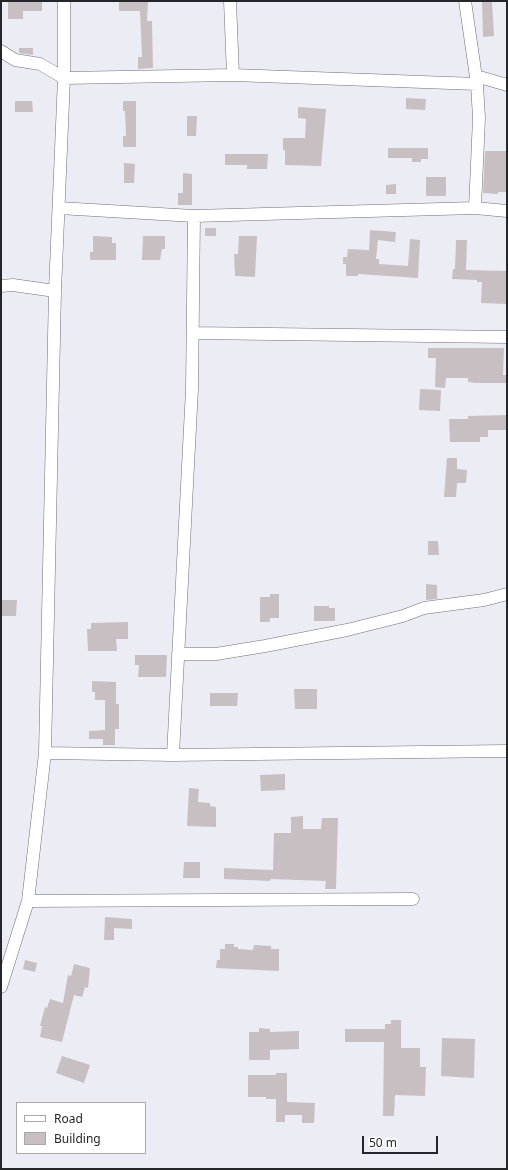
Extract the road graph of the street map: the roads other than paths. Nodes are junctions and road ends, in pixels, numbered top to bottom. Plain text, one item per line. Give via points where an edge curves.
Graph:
1 (64, 1) edge
2 (230, 1) edge
3 (465, 1) edge
4 (1, 51) edge
5 (233, 75) junction
6 (64, 78) junction
7 (476, 80) junction
8 (507, 85) edge
9 (59, 208) junction
10 (474, 208) junction
11 (507, 211) edge
12 (194, 216) junction
13 (1, 286) edge
14 (55, 291) junction
15 (193, 332) junction
16 (507, 337) edge
17 (507, 594) edge
18 (178, 654) junction
19 (507, 751) edge
20 (45, 753) junction
21 (173, 755) junction
22 (413, 898) dead end
23 (28, 901) junction
24 (1, 987) edge

1 - 6 street
2 - 5 street
3 - 7 street
4 - 6 street via 15,60 40,64
5 - 6 street
5 - 7 street
6 - 9 street
7 - 8 street
7 - 10 street via 479,118
9 - 12 street
9 - 14 street
10 - 11 street
10 - 12 street
12 - 15 street
13 - 14 street via 13,285
14 - 20 street
15 - 16 street
15 - 18 street
17 - 18 street via 484,600 424,608 347,630 266,646 216,654
18 - 21 street
19 - 21 street
20 - 21 street
20 - 23 street
22 - 23 street
23 - 24 street

